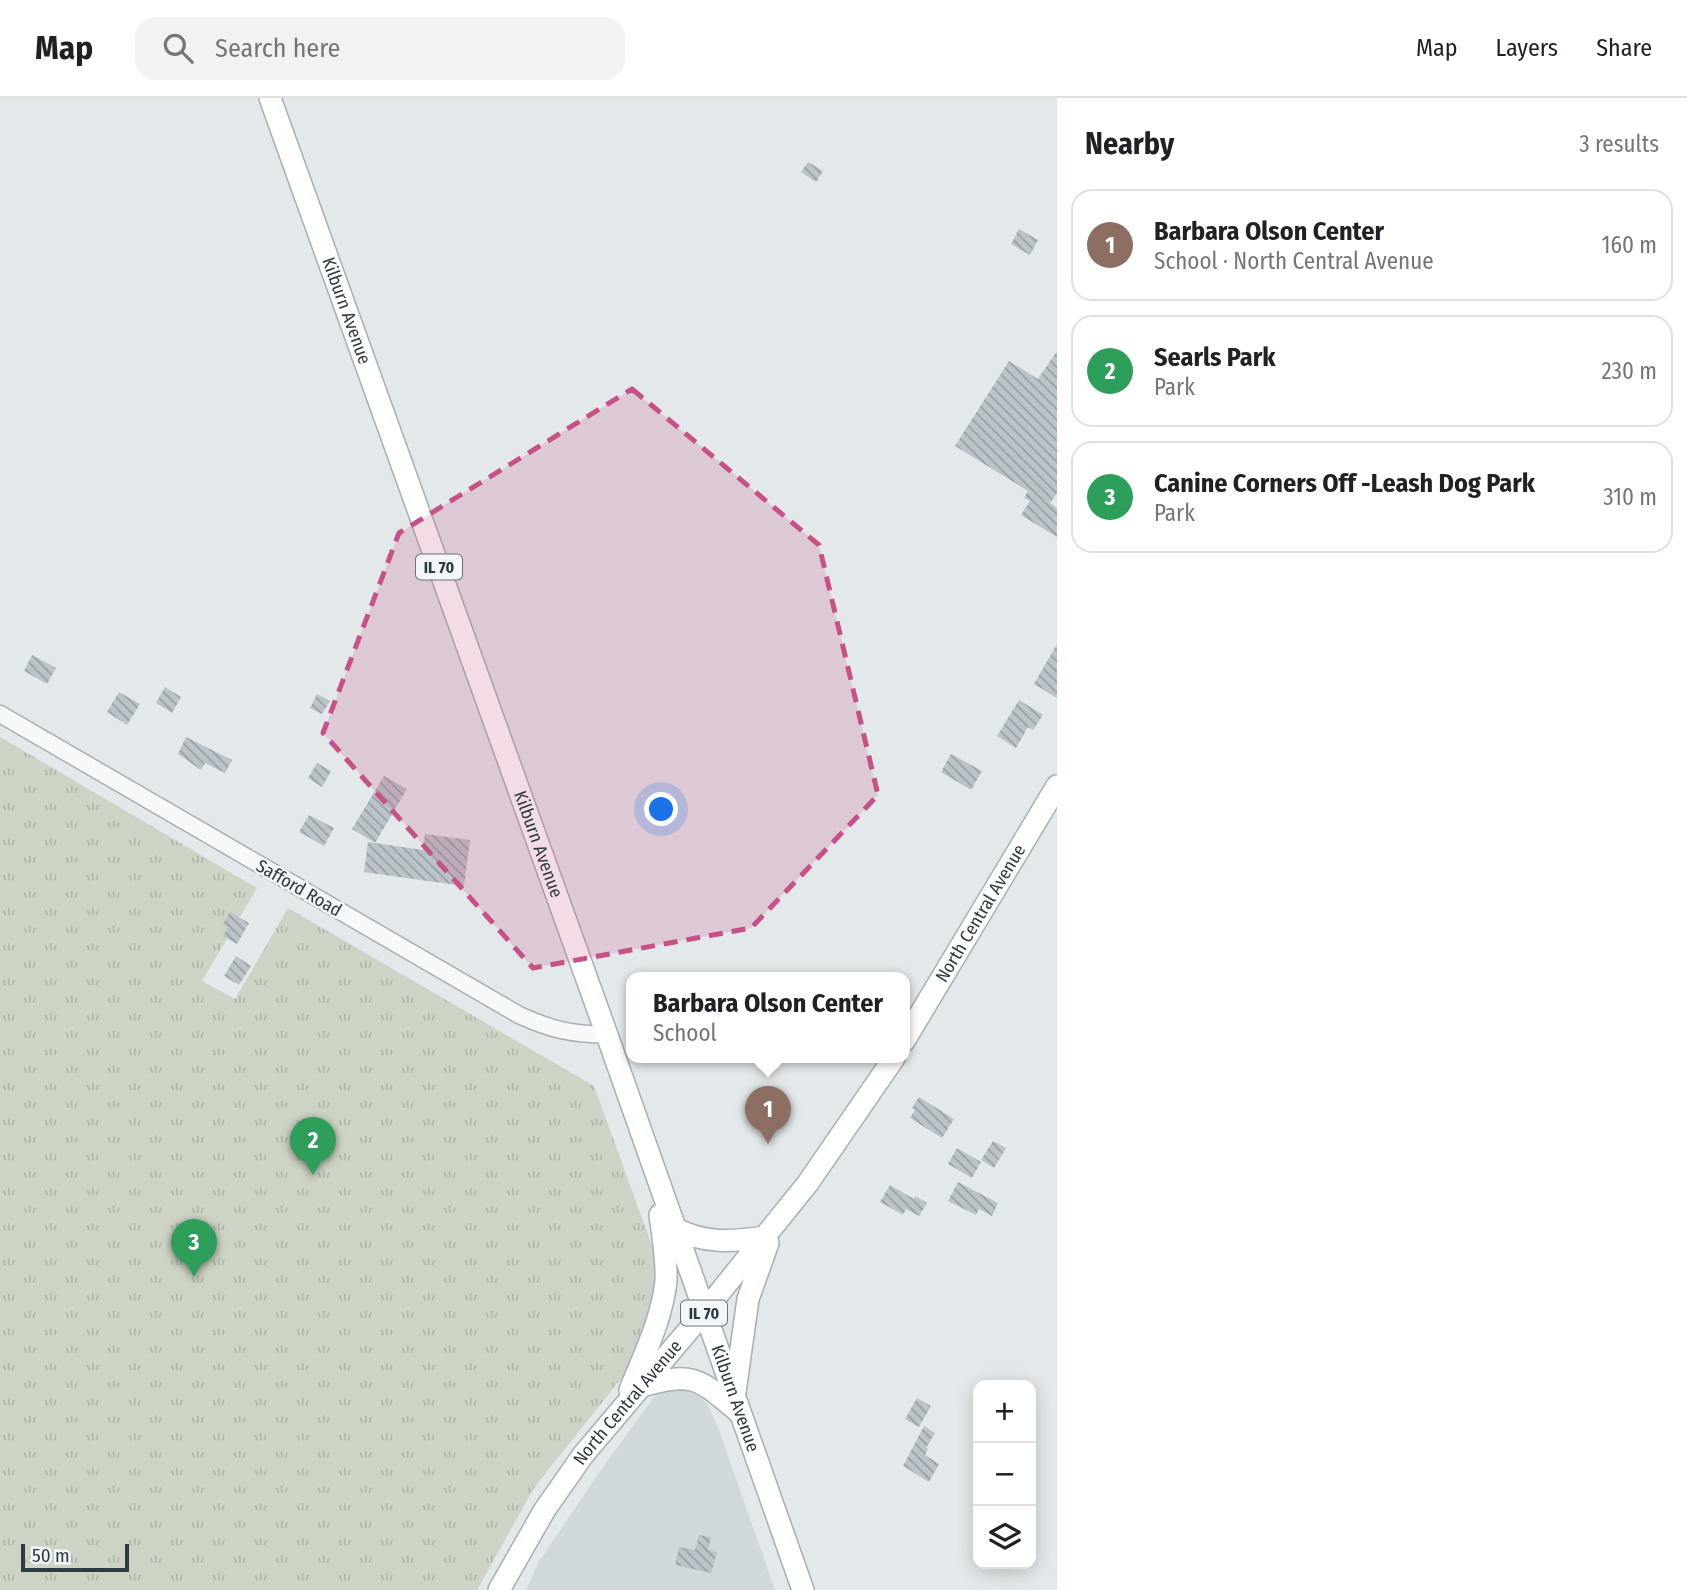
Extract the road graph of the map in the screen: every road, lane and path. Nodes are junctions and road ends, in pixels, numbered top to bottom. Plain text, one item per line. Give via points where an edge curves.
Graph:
1 (270, 98) edge
2 (0, 715) edge
3 (1057, 786) edge
4 (910, 1033) edge
5 (607, 1035) junction
6 (891, 1063) edge
7 (656, 1175) junction
8 (674, 1228) junction
9 (771, 1230) junction
10 (704, 1312) junction
11 (642, 1386) junction
12 (737, 1405) junction
13 (621, 1411) junction
14 (499, 1590) edge
15 (803, 1590) edge

1 - 5 main road, Kilburn Avenue / IL 70
2 - 5 street, Safford Road via 519,1016 573,1034
3 - 4 main road, North Central Avenue
5 - 7 main road, Kilburn Avenue / IL 70
6 - 9 main road, North Central Avenue
7 - 8 main road, Kilburn Avenue / IL 70
7 - 13 main road via 666,1283 654,1331
8 - 9 main road via 704,1240 730,1242
8 - 10 main road, Kilburn Avenue / IL 70
9 - 10 main road, North Central Avenue
9 - 12 main road via 748,1299
10 - 11 main road, North Central Avenue
10 - 12 main road, Kilburn Avenue / IL 70
11 - 12 main road via 673,1377 689,1378
11 - 13 main road, North Central Avenue
12 - 15 main road, Kilburn Avenue / IL 70
13 - 14 main road, North Central Avenue via 544,1511

